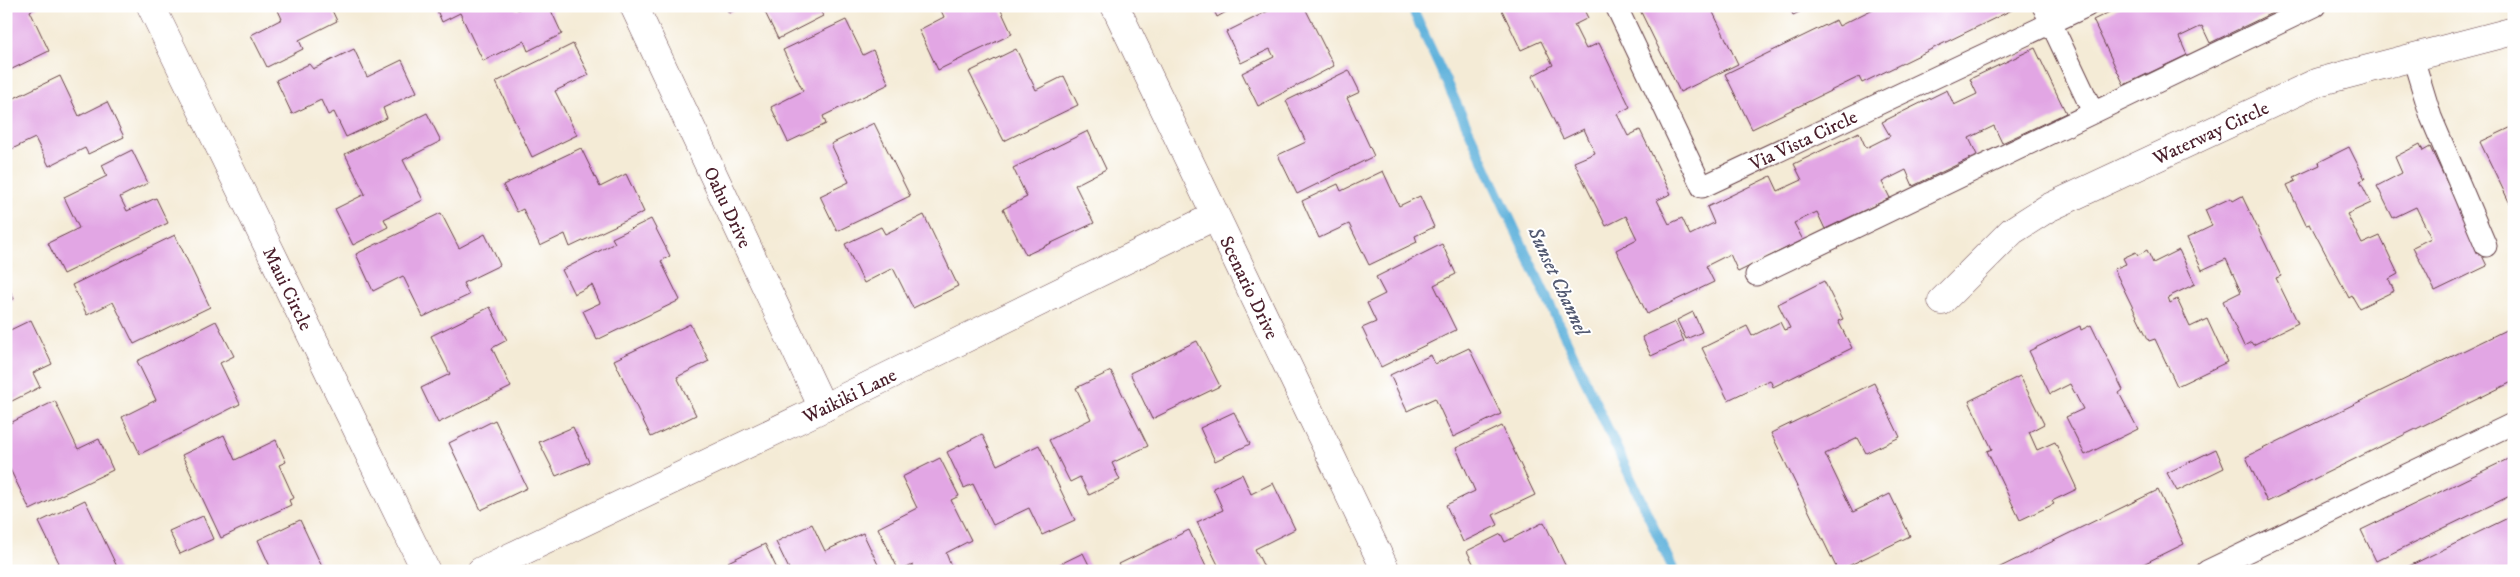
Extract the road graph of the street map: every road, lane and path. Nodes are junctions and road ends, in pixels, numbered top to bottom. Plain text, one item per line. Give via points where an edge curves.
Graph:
1 (151, 6) edge
2 (634, 6) edge
3 (1114, 6) edge
4 (1616, 6) edge
5 (2087, 6) edge
6 (2315, 6) edge
7 (2047, 15) edge
8 (2514, 31) edge
9 (2413, 58) junction
10 (2093, 112) junction
11 (1216, 216) junction
12 (2486, 246) dead end
13 (1756, 275) dead end
14 (1942, 301) dead end
15 (823, 408) junction
16 (2514, 423) edge
17 (426, 571) edge
18 (481, 571) edge
19 (1386, 571) edge
20 (2207, 571) edge

1 - 17 street, Maui Circle
2 - 15 street, Oahu Drive
3 - 11 street, Scenario Drive
4 - 7 lane, Via Vista Circle via 1702,187
5 - 7 lane, Via Vista Circle
6 - 10 lane
7 - 10 lane
8 - 9 street, Waterway Circle
9 - 12 lane via 2431,117
9 - 14 street, Waterway Circle via 2318,82 2048,208 2012,231
10 - 13 lane
11 - 15 street, Waikiki Lane
11 - 19 street, Scenario Drive
15 - 18 street, Waikiki Lane
16 - 20 lane

